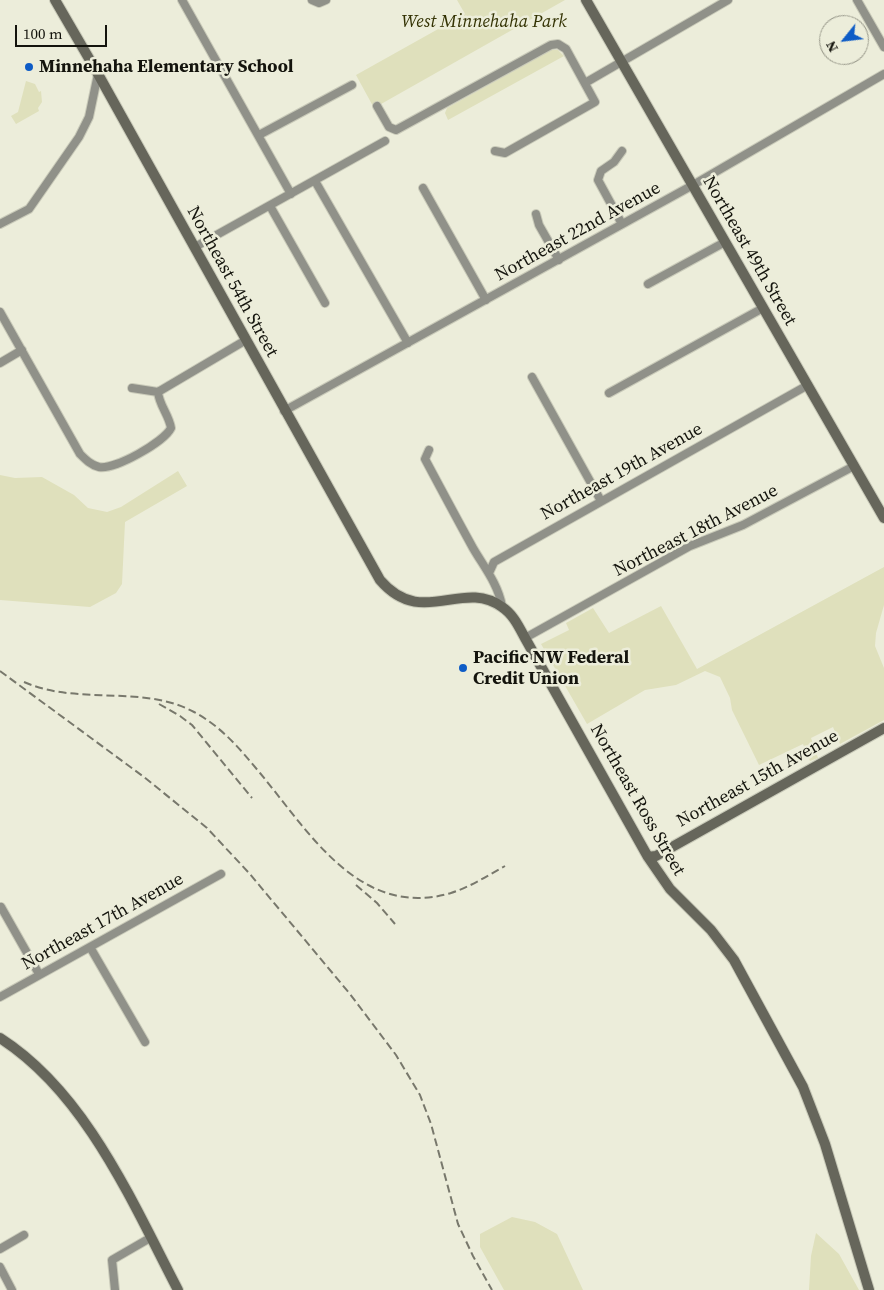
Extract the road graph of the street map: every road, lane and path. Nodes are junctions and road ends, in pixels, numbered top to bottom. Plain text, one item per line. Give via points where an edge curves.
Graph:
1 (55, 0) edge
2 (182, 0) edge
3 (326, 0) edge
4 (586, 0) edge
5 (728, 0) edge
6 (857, 0) edge
7 (314, 1) edge
8 (884, 48) edge
9 (622, 62) junction
10 (98, 74) junction
11 (884, 74) edge
12 (585, 83) junction
13 (352, 85) dead end
14 (377, 106) dead end
15 (259, 135) junction
16 (385, 141) dead end
17 (495, 151) dead end
18 (622, 151) dead end
19 (316, 181) junction
20 (692, 185) junction
21 (423, 188) dead end
22 (291, 194) junction
23 (270, 206) junction
24 (536, 214) dead end
25 (0, 224) edge
26 (622, 224) junction
27 (725, 242) junction
28 (195, 247) junction
29 (559, 260) junction
30 (648, 284) dead end
31 (486, 300) junction
32 (325, 303) dead end
33 (763, 308) junction
34 (0, 312) edge
35 (246, 340) junction
36 (408, 343) junction
37 (22, 350) junction
38 (0, 363) edge
39 (532, 376) dead end
40 (808, 385) junction
41 (132, 388) dead end
42 (158, 392) junction
43 (609, 393) dead end
44 (284, 411) junction
45 (429, 450) dead end
46 (854, 466) junction
47 (601, 502) junction
48 (884, 518) edge
49 (489, 573) junction
50 (502, 606) junction
51 (525, 638) junction
52 (884, 728) edge
53 (648, 857) junction
54 (220, 874) dead end
55 (1, 907) edge
56 (90, 947) junction
57 (39, 974) junction
58 (0, 997) edge
59 (0, 1038) edge
60 (145, 1042) dead end
61 (24, 1235) dead end
62 (150, 1238) junction
63 (0, 1249) edge
64 (0, 1268) edge
65 (12, 1290) edge
66 (115, 1290) edge
67 (178, 1290) edge
68 (869, 1290) edge

1 - 10 street, Northeast 54th Street
2 - 15 street
3 - 7 street
4 - 9 street, Northeast 49th Street
5 - 9 street
6 - 8 street
9 - 12 street
9 - 20 street, Northeast 49th Street
10 - 25 street via 89,117 80,138 29,209
10 - 28 street, Northeast 54th Street
11 - 20 street, Northeast 22nd Avenue
12 - 14 street via 566,49 558,44 396,130 389,127
12 - 17 street via 595,102 505,153
13 - 15 street
15 - 22 street
16 - 19 street
18 - 26 street via 601,171 598,180
19 - 22 street
19 - 36 street
20 - 26 street, Northeast 22nd Avenue
20 - 27 street, Northeast 49th Street
21 - 31 street
22 - 23 street
23 - 28 street
23 - 32 street
24 - 29 street
26 - 29 street, Northeast 22nd Avenue
27 - 30 street
27 - 33 street, Northeast 49th Street
28 - 35 street, Northeast 54th Street
29 - 31 street, Northeast 22nd Avenue
31 - 36 street, Northeast 22nd Avenue
33 - 40 street, Northeast 49th Street
33 - 43 street
34 - 37 street
35 - 42 street
35 - 44 street, Northeast 54th Street
36 - 44 street, Northeast 22nd Avenue
37 - 38 street
37 - 42 street via 80,454 98,467 118,464 167,435 171,428 170,419 158,399
39 - 47 street
40 - 46 street, Northeast 49th Street
40 - 47 street, Northeast 19th Avenue
41 - 42 street
44 - 50 street, Northeast 54th Street via 380,580 392,593 417,603 436,604 477,598
45 - 49 street via 426,460
46 - 48 street, Northeast 49th Street
46 - 51 street, Northeast 18th Avenue via 743,525 690,546
47 - 49 street, Northeast 19th Avenue via 494,562
49 - 50 street
50 - 51 street, Northeast Ross Street
51 - 53 street, Northeast Ross Street
52 - 53 street, Northeast 15th Avenue via 656,856
53 - 68 street, Northeast Ross Street via 670,889 711,930 734,960 804,1087 825,1144
54 - 56 street, Northeast 17th Avenue
55 - 57 street
56 - 57 street, Northeast 17th Avenue
56 - 60 street
57 - 58 street, Northeast 17th Avenue
59 - 62 street via 29,1059 70,1100
61 - 63 street
62 - 66 street via 112,1260
62 - 67 street
64 - 65 street

